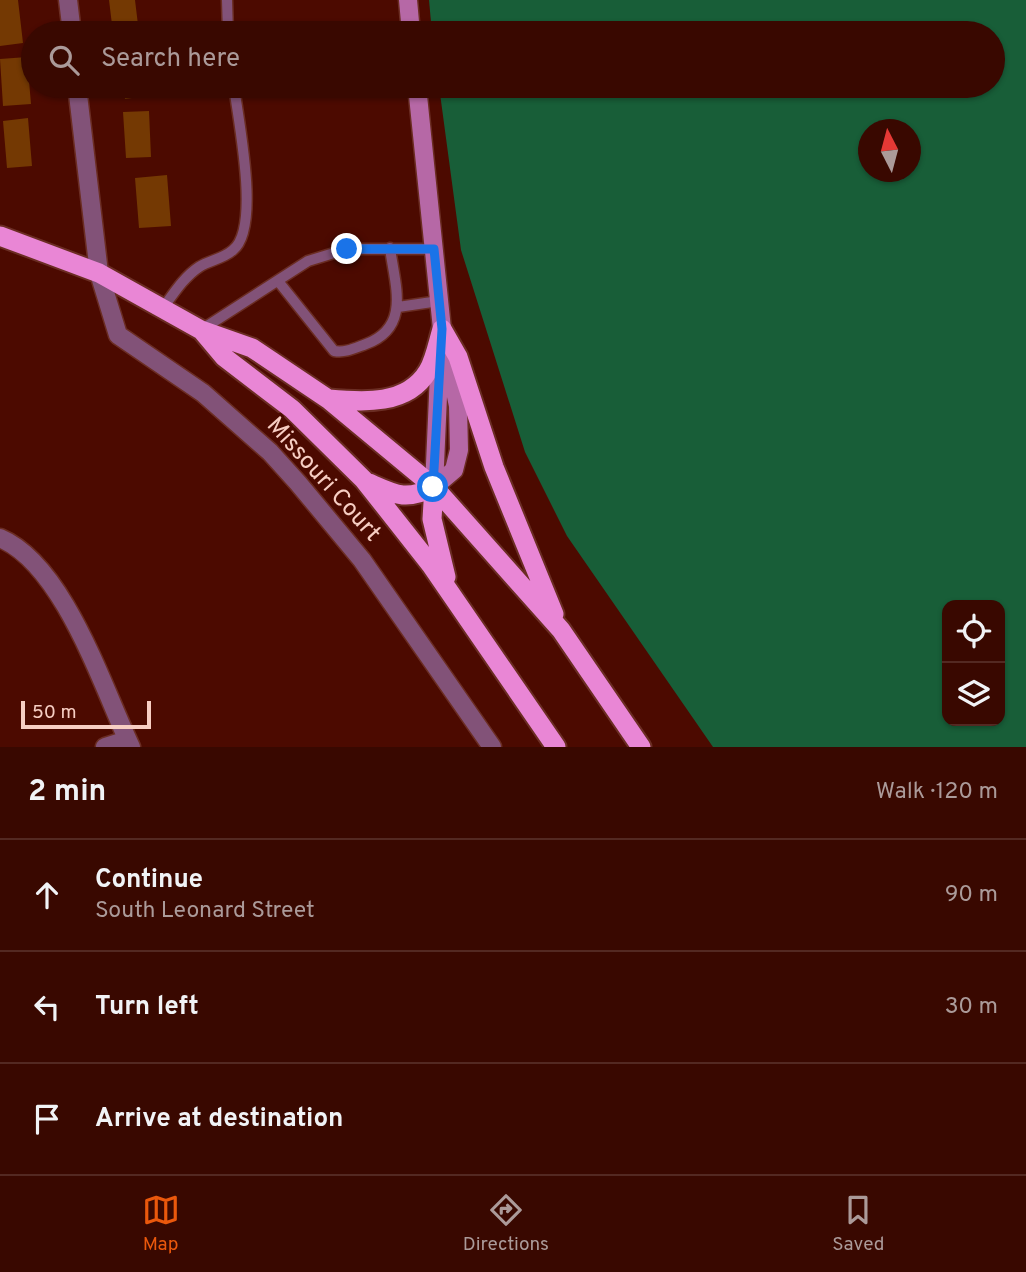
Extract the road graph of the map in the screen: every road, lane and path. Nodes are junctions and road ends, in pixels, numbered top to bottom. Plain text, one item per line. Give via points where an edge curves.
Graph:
1 (68, 0) edge
2 (227, 0) edge
3 (408, 0) edge
4 (71, 21) edge
5 (228, 21) edge
6 (410, 21) edge
7 (78, 98) edge
8 (235, 98) edge
9 (418, 98) edge
10 (0, 236) edge
11 (390, 248) junction
12 (434, 249) junction
13 (99, 273) junction
14 (278, 281) junction
15 (439, 301) junction
16 (398, 307) junction
17 (163, 308) junction
18 (442, 329) junction
19 (201, 330) junction
20 (328, 400) junction
21 (364, 480) junction
22 (433, 487) junction
23 (0, 538) edge
24 (455, 600) junction
25 (561, 630) junction
26 (129, 743) edge
27 (105, 747) edge
28 (492, 747) edge
29 (556, 747) edge
30 (641, 747) edge

1 - 4 street
2 - 5 lane
3 - 6 main road
7 - 13 street, Missouri Court
8 - 17 lane via 247,220 242,237 236,249 184,279
9 - 12 main road
10 - 13 highway
11 - 12 lane
11 - 14 lane via 347,249 308,261
11 - 16 lane
12 - 15 main road
13 - 17 highway
13 - 28 street, Missouri Court via 118,335 203,393 270,452 362,560
14 - 16 lane via 334,351 343,353 384,337
14 - 19 lane
15 - 16 lane
15 - 18 main road
17 - 19 highway
18 - 20 highway via 429,369 410,389 370,402
18 - 22 main road
18 - 22 main road via 458,407 459,450 454,470
18 - 25 highway via 458,357 508,504
19 - 20 highway via 252,348
19 - 21 highway via 225,357 292,409
20 - 22 highway
21 - 22 highway via 395,495 415,496
21 - 24 highway
22 - 24 highway via 436,546
22 - 25 highway
23 - 26 street via 24,551 41,568 66,606
24 - 29 highway
25 - 30 highway
26 - 27 street

